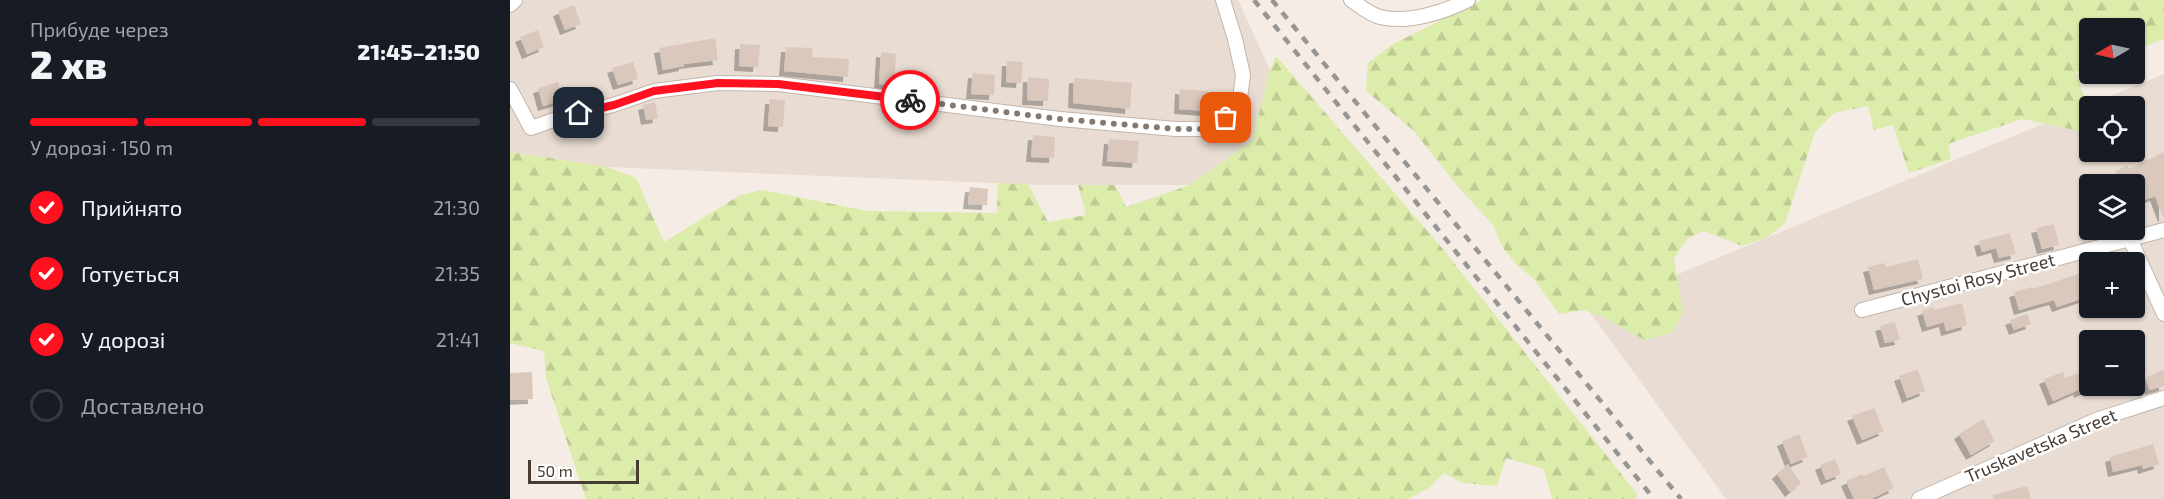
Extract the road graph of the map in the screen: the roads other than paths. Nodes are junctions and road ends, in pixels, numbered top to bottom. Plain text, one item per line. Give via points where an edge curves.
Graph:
1 (515, 0) edge
2 (1223, 0) edge
3 (1351, 0) edge
4 (1468, 0) edge
5 (510, 5) edge
6 (510, 89) edge
7 (2164, 230) edge
8 (2145, 235) edge
9 (2126, 240) edge
10 (2130, 240) edge
11 (1862, 310) dead end
12 (2164, 314) edge
13 (2164, 398) edge
14 (1919, 499) edge

1 - 5 street
2 - 6 street via 1243,75 1240,98 1226,118 1205,129 1060,119 778,84 718,83 654,91 531,128
3 - 4 street via 1381,17 1397,18 1437,13
7 - 8 street, Chystoi Rosy Street
9 - 11 street, Chystoi Rosy Street
10 - 12 street
13 - 14 street, Truskavetska Street via 2096,420

